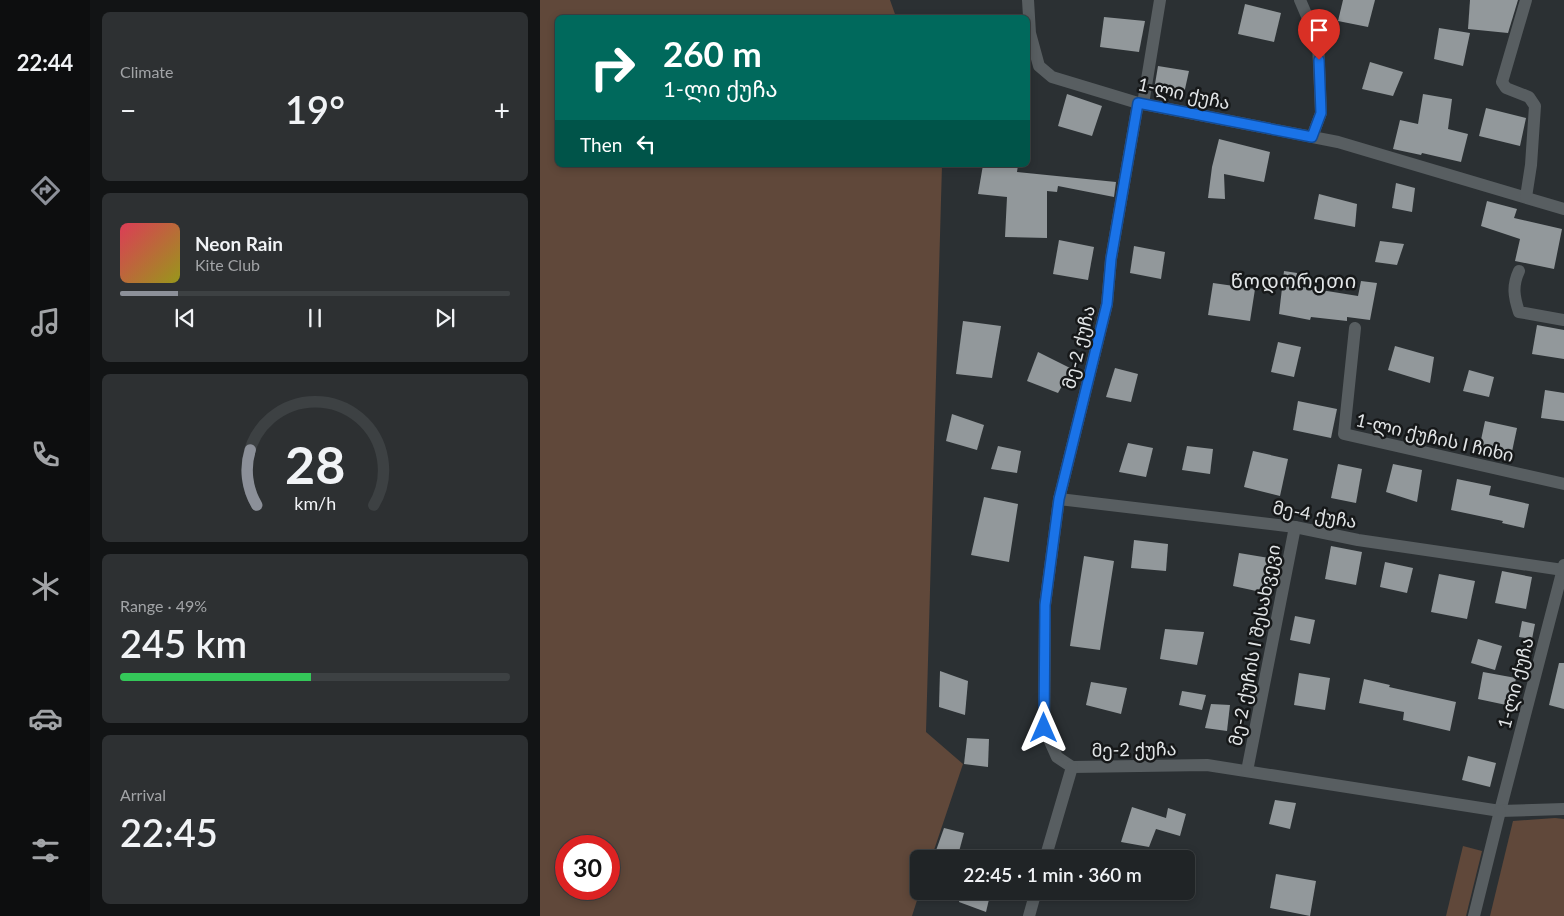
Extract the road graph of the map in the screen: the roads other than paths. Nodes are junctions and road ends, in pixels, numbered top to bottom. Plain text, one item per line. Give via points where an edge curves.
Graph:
1 (1028, 0) edge
2 (1160, 0) edge
3 (1300, 0) edge
4 (1526, 0) edge
5 (1029, 15) edge
6 (1030, 32) edge
7 (1141, 103) junction
8 (1312, 137) junction
9 (1526, 196) junction
10 (1564, 209) edge
11 (1519, 271) dead end
12 (1564, 320) edge
13 (1355, 328) dead end
14 (1564, 484) edge
15 (1059, 499) junction
16 (1295, 527) junction
17 (1564, 567) edge
18 (1072, 768) junction
19 (1247, 770) junction
20 (1564, 809) edge
21 (1500, 811) junction
22 (1049, 850) edge
23 (1033, 900) edge
24 (1029, 916) edge
25 (1474, 916) edge

1 - 5 street, 1-ლი ქუჩა
2 - 7 street, მე-2 ქუჩა
3 - 8 street via 1318,42 1321,113
4 - 9 street via 1502,82 1506,88 1529,97 1536,106
6 - 7 street, 1-ლი ქუჩა via 1039,66 1052,76
7 - 8 street, 1-ლი ქუჩა
7 - 15 street, მე-2 ქუჩა via 1111,259 1107,304
8 - 9 street, 1-ლი ქუჩა
9 - 10 street, 1-ლი ქუჩა
11 - 12 street via 1514,282 1514,298 1519,312
13 - 14 street, 1-ლი ქუჩის I ჩიხი via 1344,434
15 - 16 street, მე-4 ქუჩა
15 - 18 street, მე-2 ქუჩა via 1045,605 1044,728 1057,757
16 - 17 street, მე-4 ქუჩა via 1358,540
16 - 19 street, მე-2 ქუჩის I შესახვევი
17 - 21 street, 1-ლი ქუჩა
18 - 19 street, მე-2 ქუჩა via 1207,765
18 - 22 street
19 - 21 street, მე-2 ქუჩა
20 - 21 street, მე-2 ქუჩა
21 - 25 street
23 - 24 street

